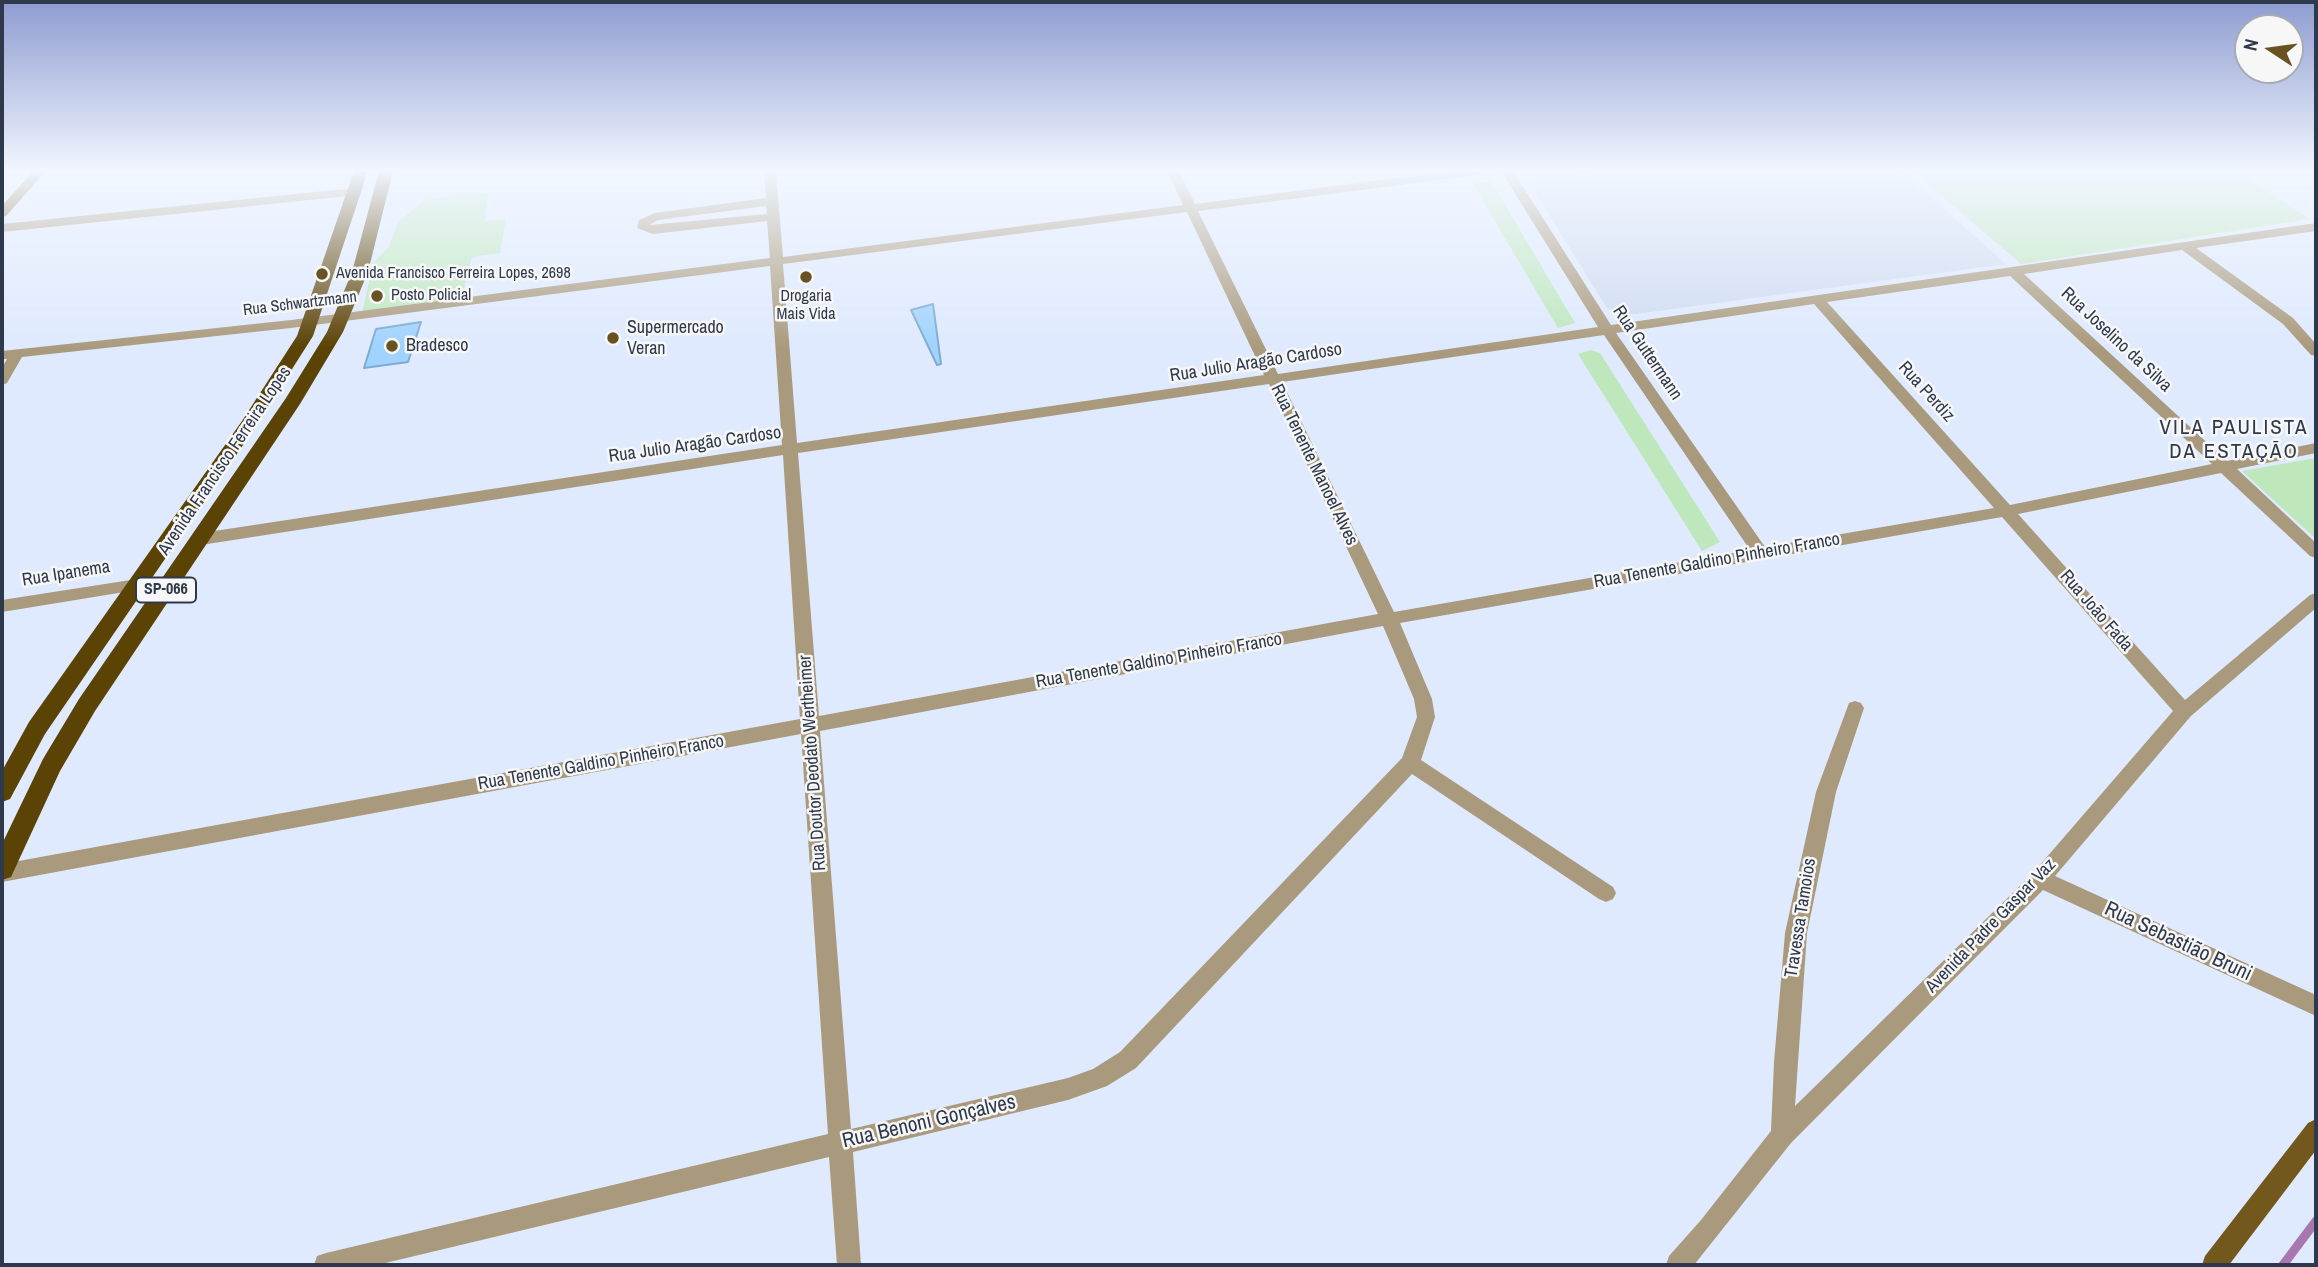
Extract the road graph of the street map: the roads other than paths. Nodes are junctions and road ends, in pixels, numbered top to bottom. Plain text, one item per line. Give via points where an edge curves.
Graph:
1 (342, 230) edge
2 (371, 230) edge
3 (775, 230) edge
4 (1005, 230) edge
5 (1201, 230) edge
6 (1544, 230) edge
7 (2296, 230) edge
8 (2186, 247) junction
9 (777, 260) junction
10 (2012, 270) junction
11 (1817, 299) junction
12 (342, 317) junction
13 (312, 321) junction
14 (2316, 329) edge
15 (1607, 330) junction
16 (2301, 332) junction
17 (2316, 352) edge
18 (17, 353) junction
19 (2, 355) edge
20 (1272, 379) junction
21 (2, 380) edge
22 (2316, 448) edge
23 (791, 451) junction
24 (2225, 466) junction
25 (2007, 511) junction
26 (201, 539) junction
27 (2316, 552) edge
28 (1761, 553) junction
29 (159, 554) junction
30 (137, 585) junction
31 (2316, 599) edge
32 (2, 606) edge
33 (1389, 619) junction
34 (1855, 708) dead end
35 (2184, 711) junction
36 (811, 724) junction
37 (1410, 763) junction
38 (2, 792) edge
39 (2, 871) edge
40 (2040, 879) junction
41 (1606, 893) dead end
42 (2316, 1006) edge
43 (2316, 1131) edge
44 (1783, 1135) junction
45 (840, 1143) junction
46 (326, 1265) edge
47 (849, 1265) edge
48 (1678, 1265) edge
49 (2214, 1265) edge

1 - 13 highway, Avenida Francisco Ferreira Lopes / SP-066
2 - 12 highway, Avenida Francisco Ferreira Lopes / SP-066
3 - 9 street, Rua Doutor Deodato Wertheimer
4 - 9 street, Rua Schwartzmann
5 - 20 street, Rua Tenente Manoel Alves
6 - 15 street, Rua Guttermann
7 - 8 street, Rua Julio Aragão Cardoso
8 - 10 street, Rua Julio Aragão Cardoso
8 - 16 street
9 - 12 street, Rua Schwartzmann
9 - 23 street, Rua Doutor Deodato Wertheimer
10 - 11 street, Rua Julio Aragão Cardoso
10 - 24 street, Rua Joselino da Silva
11 - 15 street, Rua Julio Aragão Cardoso
11 - 25 street, Rua Perdiz
12 - 13 street, Rua Schwartzmann
12 - 26 highway, Avenida Francisco Ferreira Lopes / SP-066 via 294,400
13 - 18 street, Rua Schwartzmann
13 - 29 highway, Avenida Francisco Ferreira Lopes / SP-066 via 274,386
14 - 16 street
15 - 20 street, Rua Julio Aragão Cardoso
15 - 28 street, Rua Guttermann
16 - 17 street
18 - 19 street, Rua Schwartzmann
18 - 21 street
20 - 23 street, Rua Julio Aragão Cardoso
20 - 33 street, Rua Tenente Manoel Alves
22 - 24 street, Rua Tenente Galdino Pinheiro Franco
23 - 26 street, Rua Julio Aragão Cardoso
23 - 36 street, Rua Doutor Deodato Wertheimer
24 - 25 street, Rua Tenente Galdino Pinheiro Franco
24 - 27 street, Rua Joselino da Silva
25 - 28 street, Rua Tenente Galdino Pinheiro Franco
25 - 35 street, Rua João Fada
26 - 29 highway
26 - 39 highway, Avenida Francisco Ferreira Lopes / SP-066 via 87,705 51,766
28 - 33 street, Rua Tenente Galdino Pinheiro Franco
29 - 30 highway, Avenida Francisco Ferreira Lopes / SP-066
30 - 32 street, Rua Ipanema
30 - 38 highway, Avenida Francisco Ferreira Lopes / SP-066 via 37,728
31 - 35 street, Avenida Padre Gaspar Vaz
33 - 36 street, Rua Tenente Galdino Pinheiro Franco
33 - 37 street, Rua Tenente Manoel Alves via 1423,699 1426,717
34 - 44 street, Travessa Tamoios via 1826,792 1796,933 1784,1062
35 - 40 street, Avenida Padre Gaspar Vaz
36 - 39 street, Rua Tenente Galdino Pinheiro Franco
36 - 45 street, Rua Doutor Deodato Wertheimer
37 - 41 street
37 - 45 street, Rua Benoni Gonçalves via 1128,1060 1100,1078 1068,1089
40 - 42 street, Rua Sebastião Bruni
40 - 44 street, Avenida Padre Gaspar Vaz
43 - 49 main road
44 - 48 street, Avenida Padre Gaspar Vaz
45 - 46 street, Rua Benoni Gonçalves
45 - 47 street, Rua Doutor Deodato Wertheimer

